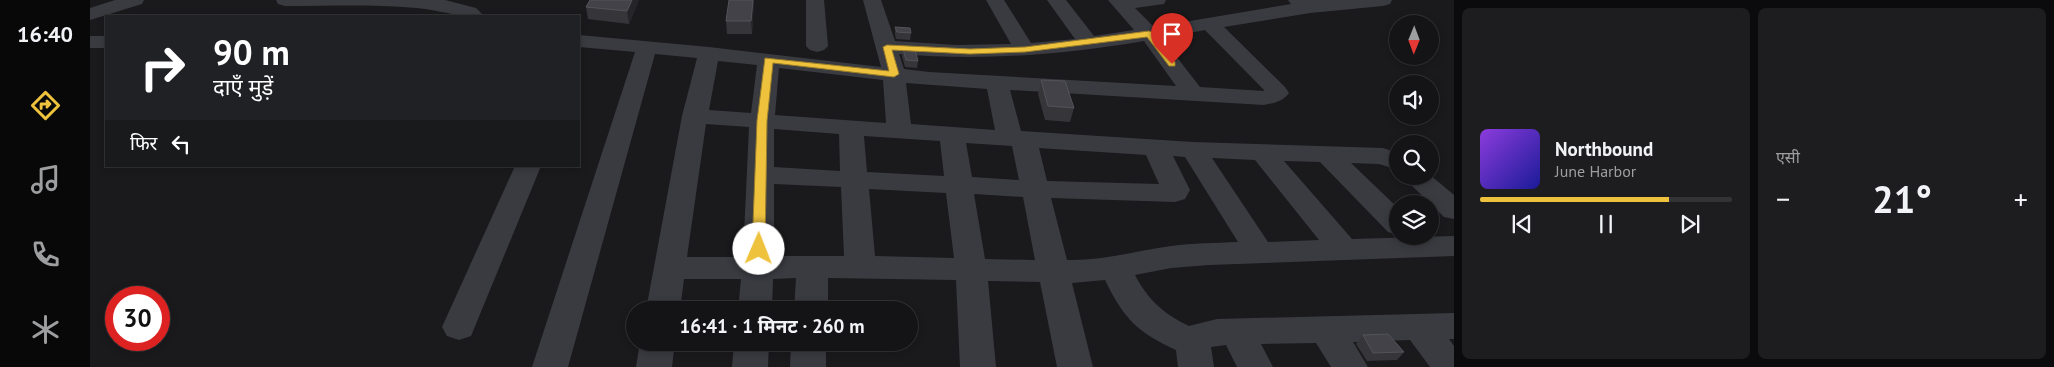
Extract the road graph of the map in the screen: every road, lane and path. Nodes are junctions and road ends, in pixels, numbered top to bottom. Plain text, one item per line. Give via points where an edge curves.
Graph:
1 (135, 0) edge
2 (284, 0) edge
3 (816, 0) edge
4 (872, 0) edge
5 (995, 0) edge
6 (1056, 0) edge
7 (1157, 0) edge
8 (1383, 0) edge
9 (1119, 2) edge
10 (1304, 4) edge
11 (90, 14) edge
12 (473, 15) edge
13 (1209, 23) junction
14 (1149, 34) junction
15 (90, 42) edge
16 (105, 42) edge
17 (1088, 42) junction
18 (580, 45) edge
19 (817, 46) dead end
20 (647, 47) junction
21 (1025, 50) junction
22 (710, 53) junction
23 (890, 59) junction
24 (769, 60) junction
25 (997, 84) junction
26 (1194, 95) junction
27 (694, 116) junction
28 (762, 121) junction
29 (851, 127) junction
30 (899, 131) junction
31 (952, 135) junction
32 (1017, 140) junction
33 (1156, 148) junction
34 (1193, 150) junction
35 (1263, 153) junction
36 (1327, 154) junction
37 (1389, 158) edge
38 (528, 167) edge
39 (761, 175) junction
40 (854, 180) junction
41 (960, 185) junction
42 (1425, 185) edge
43 (1036, 189) junction
44 (1454, 210) edge
45 (1389, 217) edge
46 (1439, 244) edge
47 (1389, 245) edge
48 (1454, 246) edge
49 (1344, 250) junction
50 (1259, 252) junction
51 (670, 268) junction
52 (758, 268) junction
53 (812, 268) junction
54 (860, 268) junction
55 (1115, 268) junction
56 (972, 270) junction
57 (1055, 272) junction
58 (664, 301) edge
59 (756, 301) edge
60 (811, 301) edge
61 (1454, 326) edge
62 (458, 327) dead end
63 (1420, 327) junction
64 (1326, 330) junction
65 (1236, 332) junction
66 (657, 351) edge
67 (751, 351) edge
68 (809, 351) edge
69 (1195, 354) edge
70 (550, 367) edge
71 (654, 367) edge
72 (750, 367) edge
73 (808, 367) edge
74 (978, 367) edge
75 (1075, 367) edge
76 (1254, 367) edge
77 (1350, 367) edge
78 (1450, 367) edge

1 - 11 street
2 - 12 street via 415,2 455,7
3 - 19 street
4 - 23 street
5 - 21 street
6 - 17 street
7 - 9 street
8 - 10 street
9 - 14 street
10 - 13 street
13 - 14 street
13 - 26 street via 1277,93 1264,98
14 - 17 street
14 - 26 street
15 - 16 street
17 - 21 street
18 - 20 street
20 - 22 street
20 - 70 street
21 - 23 street
22 - 24 street
22 - 27 street
23 - 24 street
23 - 25 street via 929,79
23 - 30 street
24 - 28 street
25 - 26 street
25 - 32 street
27 - 28 street
27 - 51 street
28 - 29 street
28 - 39 street
29 - 30 street
29 - 40 street
30 - 31 street
31 - 32 street
31 - 41 street
32 - 33 street
32 - 43 street
33 - 34 street
33 - 43 street via 1175,193
34 - 35 street
34 - 50 street
35 - 36 street
35 - 49 street
36 - 37 street
36 - 45 street
38 - 62 street
39 - 40 street
39 - 52 street
40 - 41 street
40 - 54 street
41 - 43 street
41 - 56 street
42 - 44 street
43 - 57 street
46 - 48 street
47 - 49 street
49 - 50 street
50 - 55 street via 1171,257
51 - 52 street
51 - 58 street
52 - 53 street
52 - 59 street
53 - 54 street
53 - 60 street
54 - 56 street
55 - 57 street
55 - 69 street via 1136,308
56 - 57 street
56 - 74 street
57 - 75 street
61 - 63 street
63 - 64 street
63 - 78 street
64 - 65 street
64 - 77 street
65 - 69 street via 1202,335
65 - 76 street
66 - 71 street
67 - 72 street
68 - 73 street

